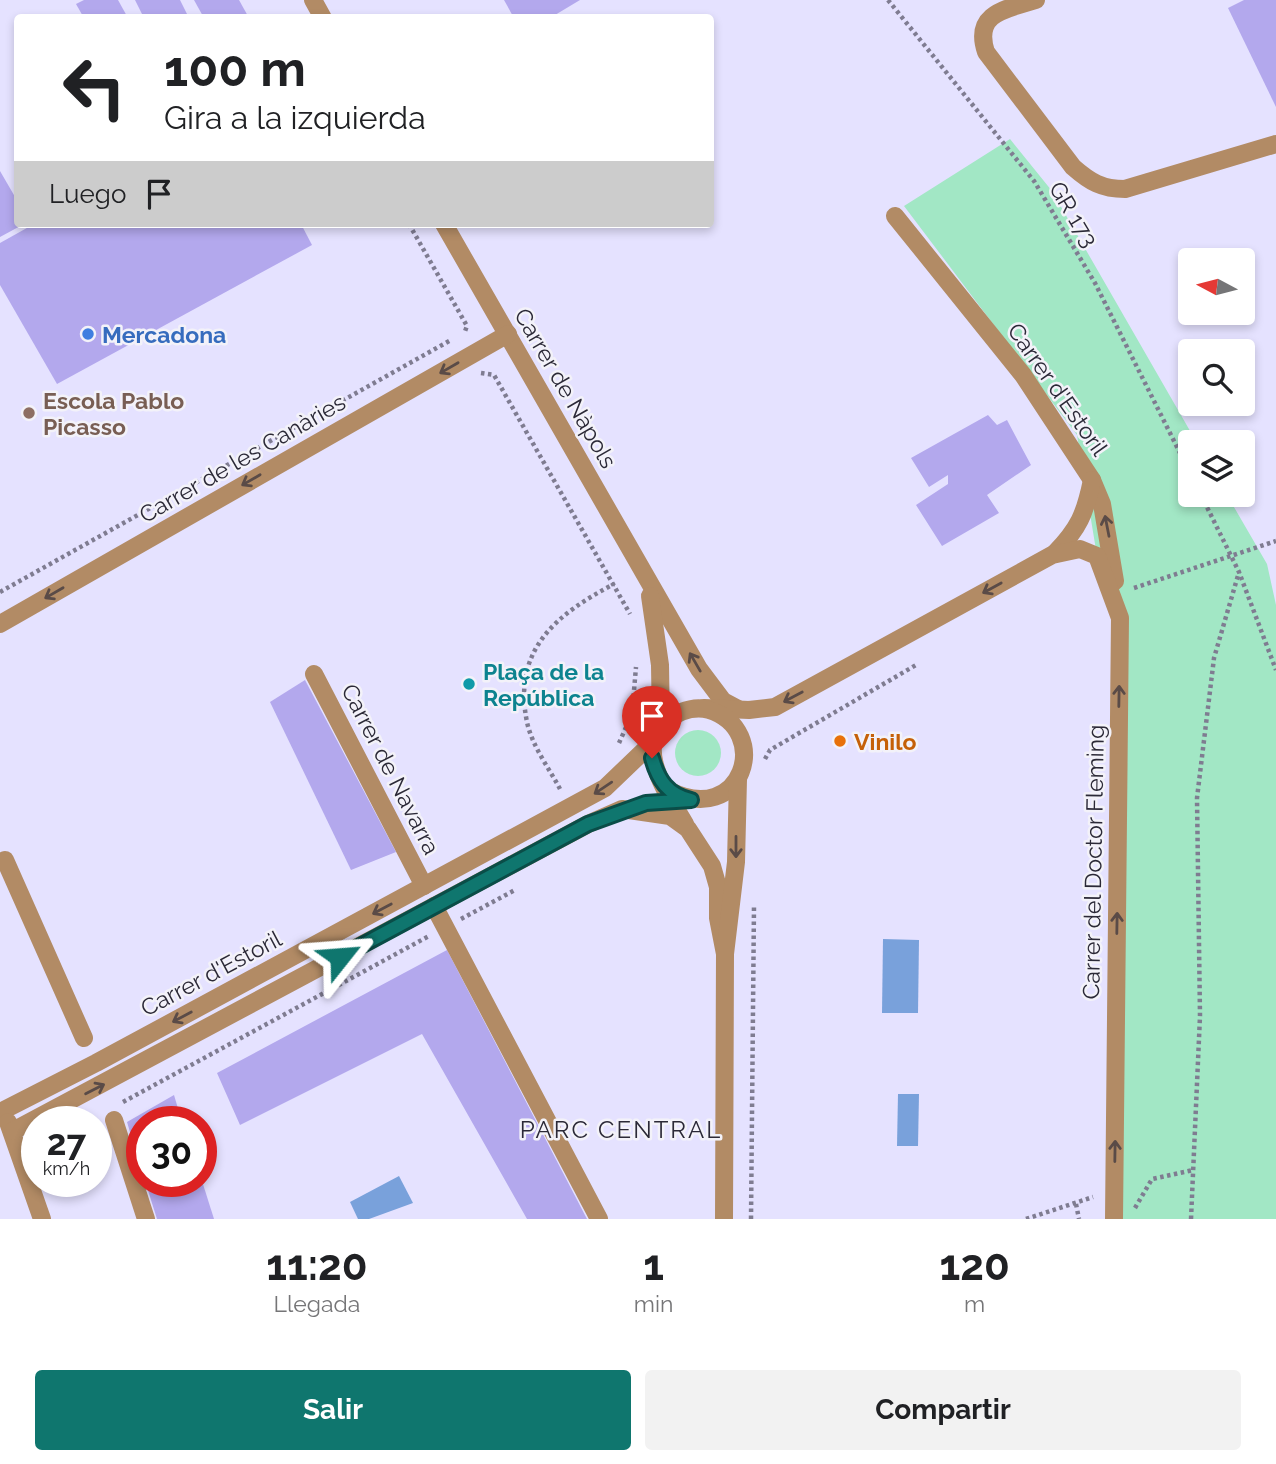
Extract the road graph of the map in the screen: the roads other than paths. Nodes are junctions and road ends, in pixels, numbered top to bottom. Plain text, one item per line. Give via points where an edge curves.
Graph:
1 (1036, 0) edge
2 (1276, 144) edge
3 (895, 216) dead end
4 (446, 228) edge
5 (508, 334) junction
6 (1092, 480) junction
7 (1052, 555) junction
8 (646, 576) junction
9 (1120, 618) junction
10 (0, 624) edge
11 (314, 674) dead end
12 (704, 708) junction
13 (740, 710) junction
14 (657, 735) junction
15 (738, 779) junction
16 (676, 802) junction
17 (5, 860) dead end
18 (424, 886) junction
19 (434, 906) junction
20 (725, 954) junction
21 (85, 1038) dead end
22 (4, 1119) edge
23 (114, 1120) dead end
24 (1109, 1218) edge
25 (43, 1219) edge
26 (146, 1219) edge
27 (599, 1219) edge
28 (724, 1219) edge

1 - 2 street via 997,13 984,24 981,37 986,52 1089,182 1125,189
3 - 6 street, Carrer d'Estoril via 1023,375
4 - 5 street, Carrer de Nàpols
5 - 8 street, Carrer de Nàpols
5 -> 10 street, Carrer de les Canàries
6 - 7 street, Carrer del Doctor Fleming via 1084,517
9 -> 6 street, Carrer d'Estoril via 1102,504
7 - 9 street, Carrer del Doctor Fleming via 1080,549 1097,556
7 -> 13 street, Carrer del Doctor Fleming via 775,707
13 -> 8 street, Carrer de Nàpols via 714,691
8 - 14 street, Carrer de Nàpols via 656,622 662,695
24 -> 9 street, Carrer del Doctor Fleming via 1114,1190
11 - 18 street, Carrer de Navarra
12 - 13 street, Carrer del Doctor Fleming
12 - 14 street via 671,717
12 - 15 street via 730,720 740,733 744,756
14 - 16 street via 654,768
14 -> 18 street, Carrer d'Estoril via 605,788
15 - 16 street via 718,797
15 -> 20 street via 736,862
16 - 19 street, Carrer d'Estoril via 622,809
16 - 20 street via 712,866
17 - 21 street
18 -> 22 street, Carrer d'Estoril via 108,1057
22 -> 19 street, Carrer d'Estoril
19 - 27 street
20 - 28 street
22 - 25 street
23 - 26 street

